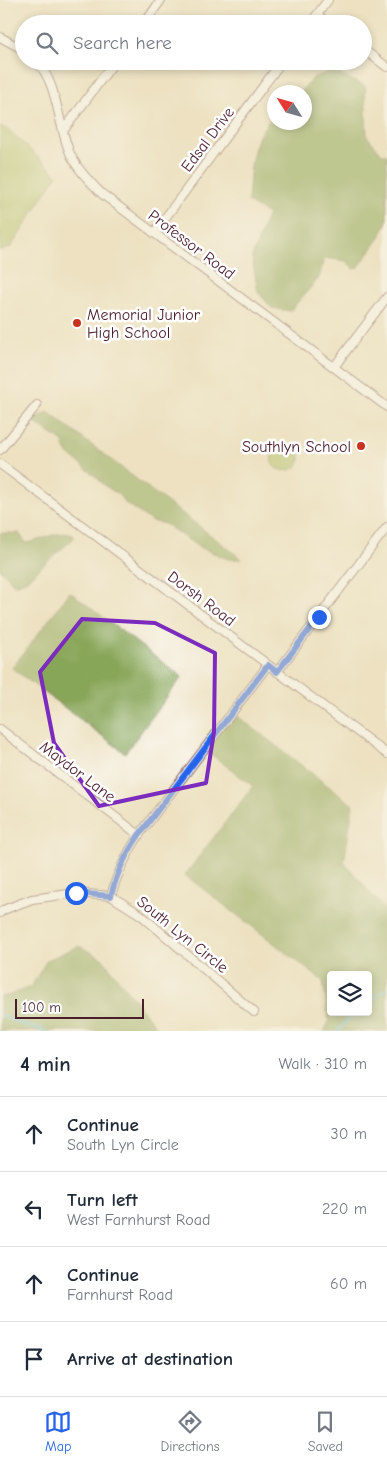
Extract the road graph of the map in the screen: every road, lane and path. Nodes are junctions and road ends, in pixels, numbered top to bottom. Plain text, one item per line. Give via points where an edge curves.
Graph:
1 (162, 0) edge
2 (328, 0) edge
3 (151, 15) edge
4 (317, 15) edge
5 (0, 38) edge
6 (15, 46) edge
7 (372, 56) edge
8 (387, 67) edge
9 (44, 70) edge
10 (109, 70) edge
11 (275, 70) edge
12 (63, 131) junction
13 (154, 233) junction
14 (387, 297) edge
15 (334, 367) junction
16 (37, 404) dead end
17 (387, 407) edge
18 (0, 450) edge
19 (0, 464) edge
20 (387, 527) edge
21 (268, 665) junction
22 (277, 672) junction
23 (0, 729) edge
24 (387, 754) edge
25 (139, 835) junction
26 (111, 896) junction
27 (0, 914) edge
28 (254, 1012) dead end

1 - 3 street
2 - 4 street
5 - 6 street
7 - 8 street
9 - 12 street, Professor Road via 54,94
10 - 12 street
11 - 13 street, Edsal Drive
12 - 13 street, Professor Road via 68,149 82,173 102,194
13 - 15 street, Professor Road
14 - 15 street
15 - 17 street, Professor Road
16 - 18 street
19 - 21 street, Dorsh Road
20 - 22 street
21 - 22 street, Dorsh Road
21 - 25 street
22 - 24 street, Dorsh Road
23 - 25 street, Maydor Lane
25 - 26 street via 117,873
26 - 27 street, South Lyn Circle via 76,893 32,899
26 - 28 street, South Lyn Circle via 141,915

